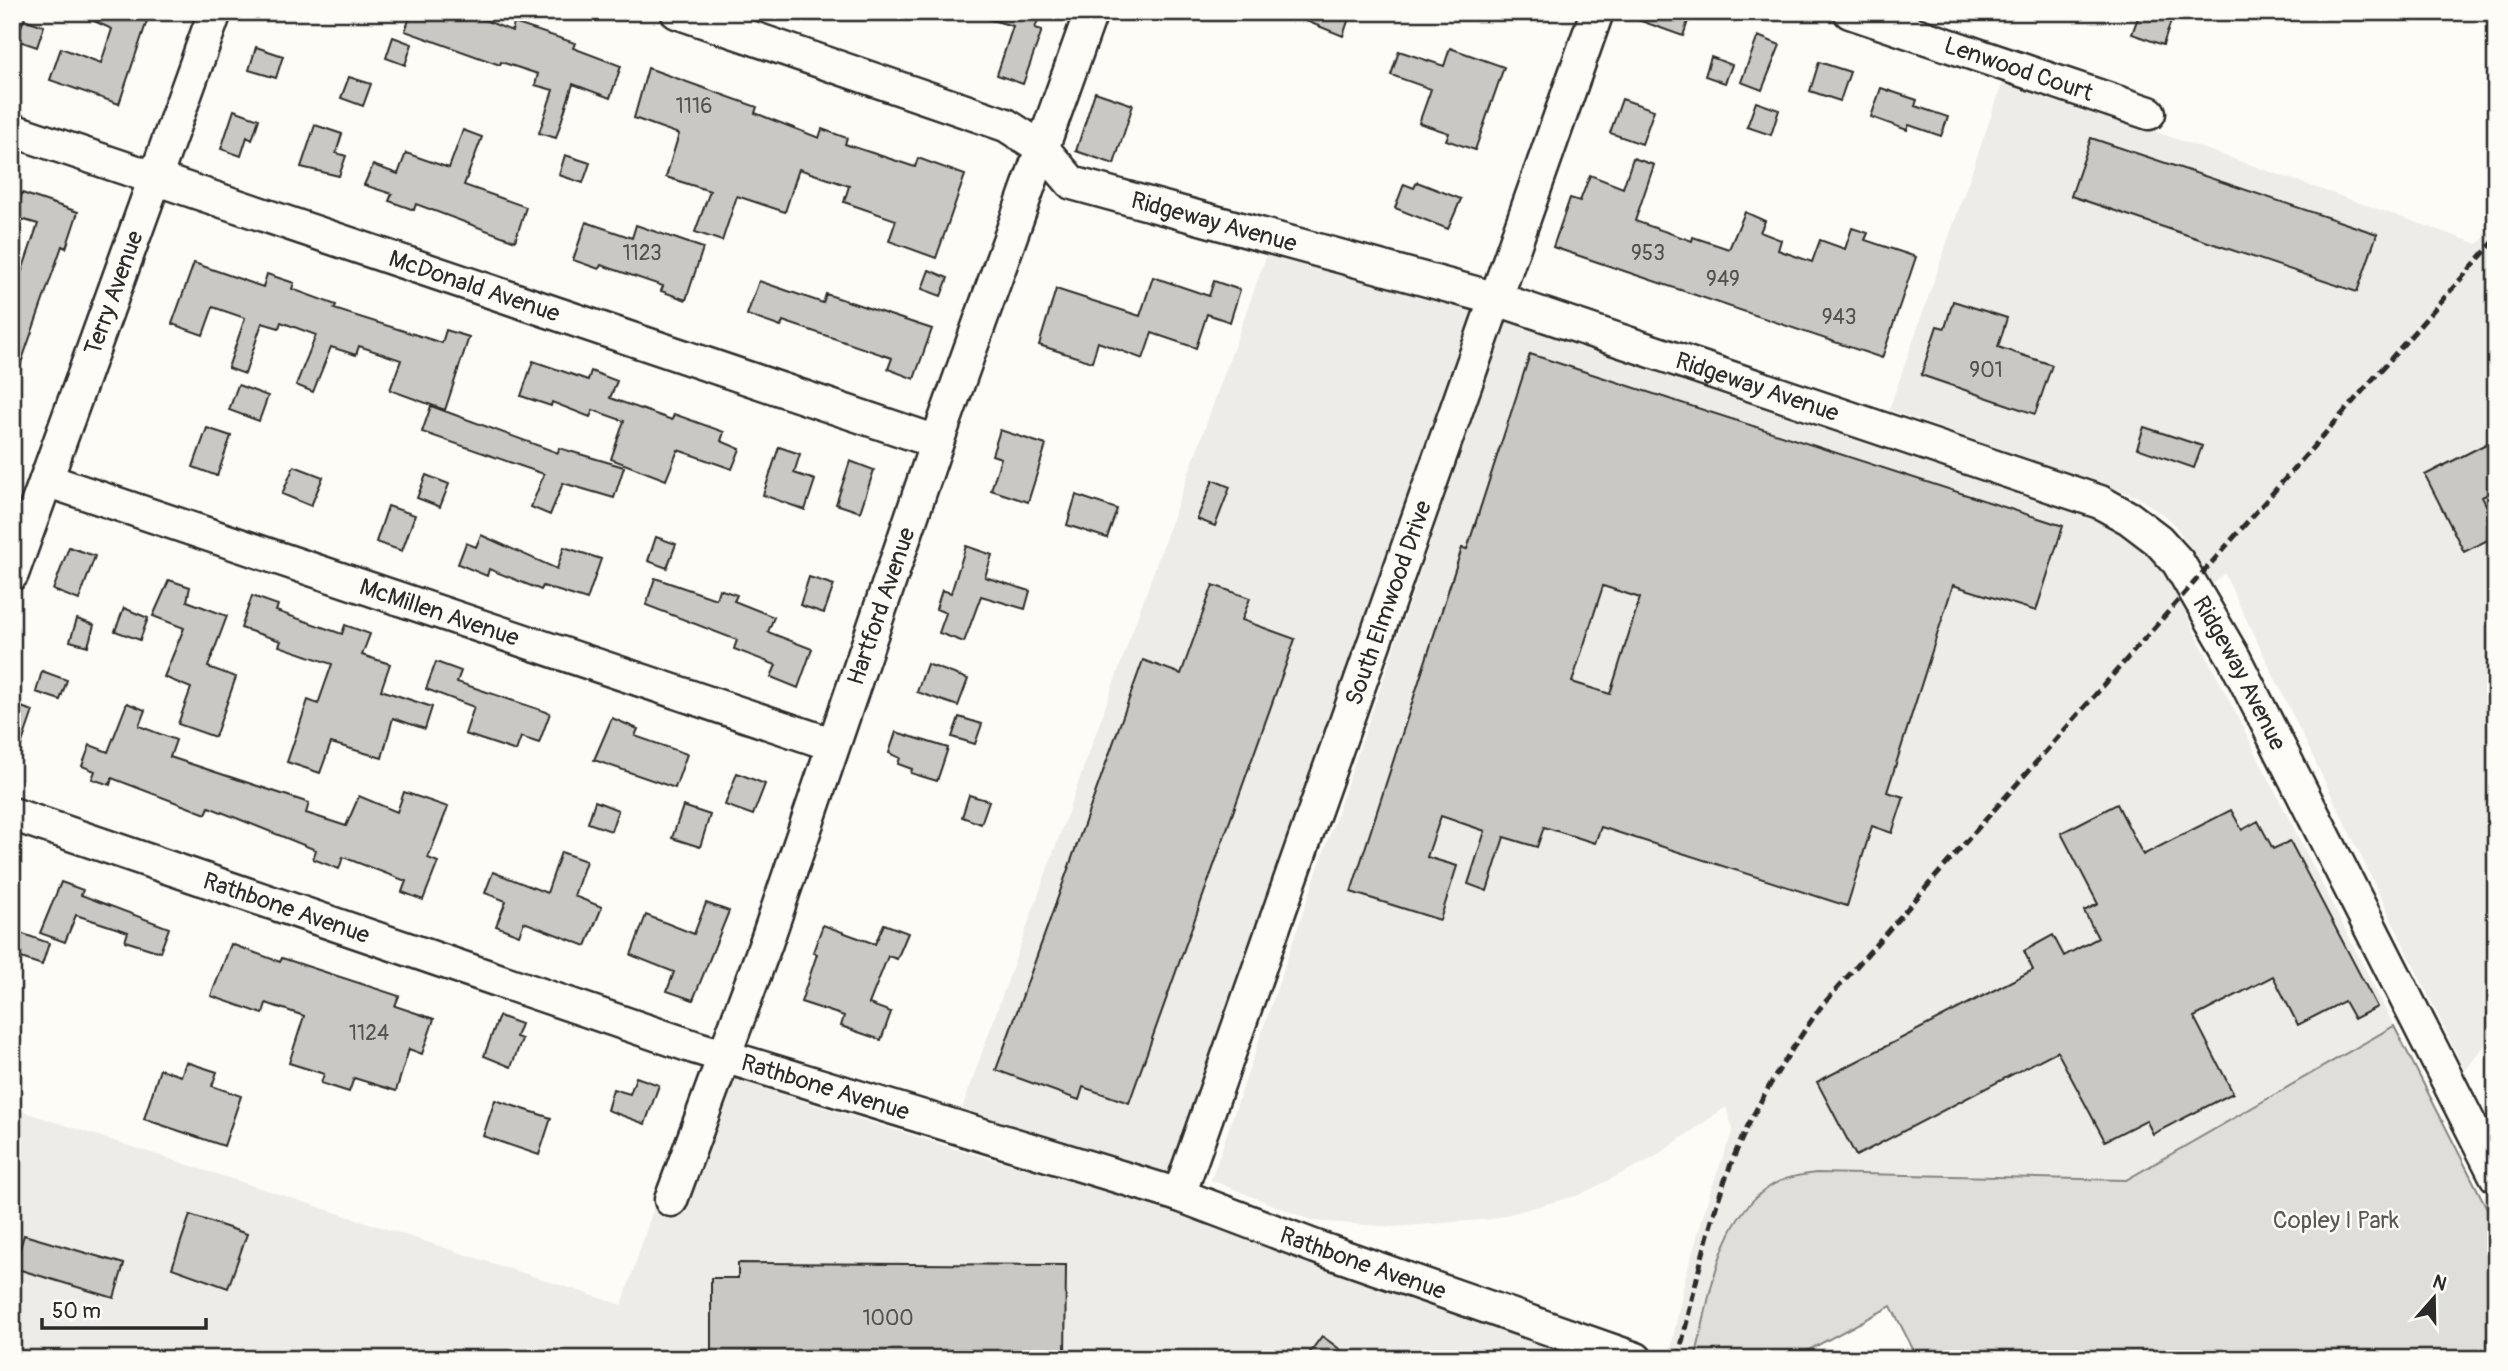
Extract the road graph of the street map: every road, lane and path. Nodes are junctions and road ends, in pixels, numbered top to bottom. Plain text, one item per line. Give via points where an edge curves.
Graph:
1 (215, 12) edge
2 (677, 12) edge
3 (1091, 12) edge
4 (1597, 12) edge
5 (1850, 12) edge
6 (2149, 113) dead end
7 (12, 130) edge
8 (1042, 148) junction
9 (155, 178) junction
10 (1497, 299) junction
11 (937, 442) junction
12 (46, 480) junction
13 (12, 574) edge
14 (831, 744) junction
15 (12, 814) edge
16 (723, 1056) junction
17 (2496, 1176) edge
18 (1179, 1195) junction
19 (671, 1200) dead end
20 (1636, 1359) edge

1 - 9 street, Terry Avenue
2 - 8 street, Ridgeway Avenue via 1006,125
3 - 8 street, Hartford Avenue
4 - 10 street, South Elmwood Drive
5 - 6 street, Lenwood Court
7 - 9 street, McDonald Avenue
8 - 10 street, Ridgeway Avenue via 1072,183
8 - 11 street, Hartford Avenue
9 - 11 street, McDonald Avenue
9 - 12 street, Terry Avenue
10 - 17 street, Ridgeway Avenue via 2100,502 2158,540 2178,562 2234,658
10 - 18 street, South Elmwood Drive
11 - 14 street, Hartford Avenue
12 - 13 street, Terry Avenue
12 - 14 street, McMillen Avenue
14 - 16 street, Hartford Avenue via 766,943
15 - 16 street, Rathbone Avenue
16 - 18 street, Rathbone Avenue
16 - 19 street, Hartford Avenue
18 - 20 street, Rathbone Avenue

